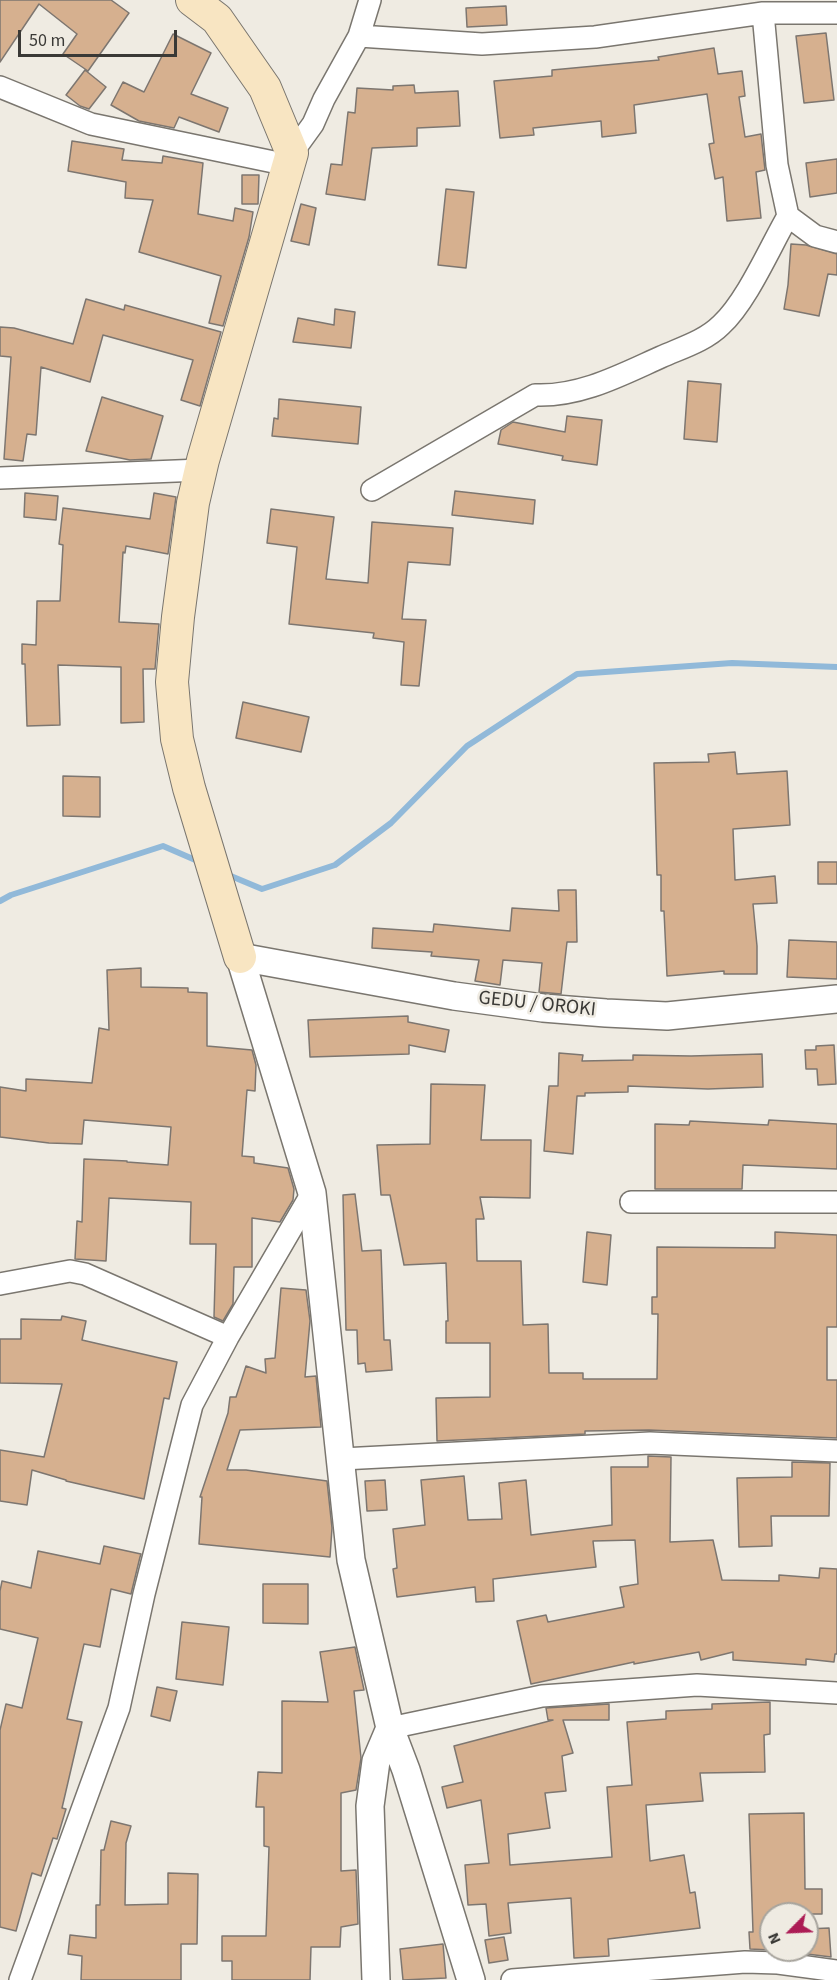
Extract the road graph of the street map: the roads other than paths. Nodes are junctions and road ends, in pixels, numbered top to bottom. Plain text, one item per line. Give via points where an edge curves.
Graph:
1 (192, 0) edge
2 (370, 0) edge
3 (806, 6) edge
4 (763, 13) junction
5 (837, 13) edge
6 (359, 36) junction
7 (0, 87) edge
8 (290, 159) junction
9 (788, 216) junction
10 (837, 242) edge
11 (201, 470) junction
12 (0, 478) edge
13 (372, 490) dead end
14 (240, 957) junction
15 (837, 999) edge
16 (312, 1193) junction
17 (631, 1202) dead end
18 (837, 1202) edge
19 (0, 1284) edge
20 (228, 1337) junction
21 (837, 1451) edge
22 (342, 1459) junction
23 (837, 1694) edge
24 (390, 1728) junction
25 (837, 1971) edge
26 (778, 1972) edge
27 (20, 1980) edge
28 (376, 1980) edge
29 (471, 1980) edge
30 (512, 1980) edge

1 - 8 main road via 217,19 259,78
2 - 6 street
3 - 4 street
3 - 5 street
4 - 6 street via 595,37 482,44
4 - 9 street via 777,165
6 - 8 street via 314,124
7 - 8 street via 91,124
8 - 11 main road
9 - 10 street via 815,236
9 - 13 street via 738,306 721,326 699,340 598,385 555,396 535,395
11 - 12 street
11 - 14 main road via 172,682 177,739 189,788
14 - 15 street, GEDU / OROKI via 454,996 606,1013 668,1016
14 - 16 street
16 - 20 street
16 - 22 street
17 - 18 street
19 - 20 street via 70,1271 85,1274
20 - 27 street via 192,1405 119,1708
21 - 22 street via 650,1443
22 - 24 street via 351,1560
23 - 24 street via 696,1685 542,1696
24 - 28 street via 376,1761 370,1806
24 - 29 street
25 - 26 street
26 - 30 street via 746,1962

